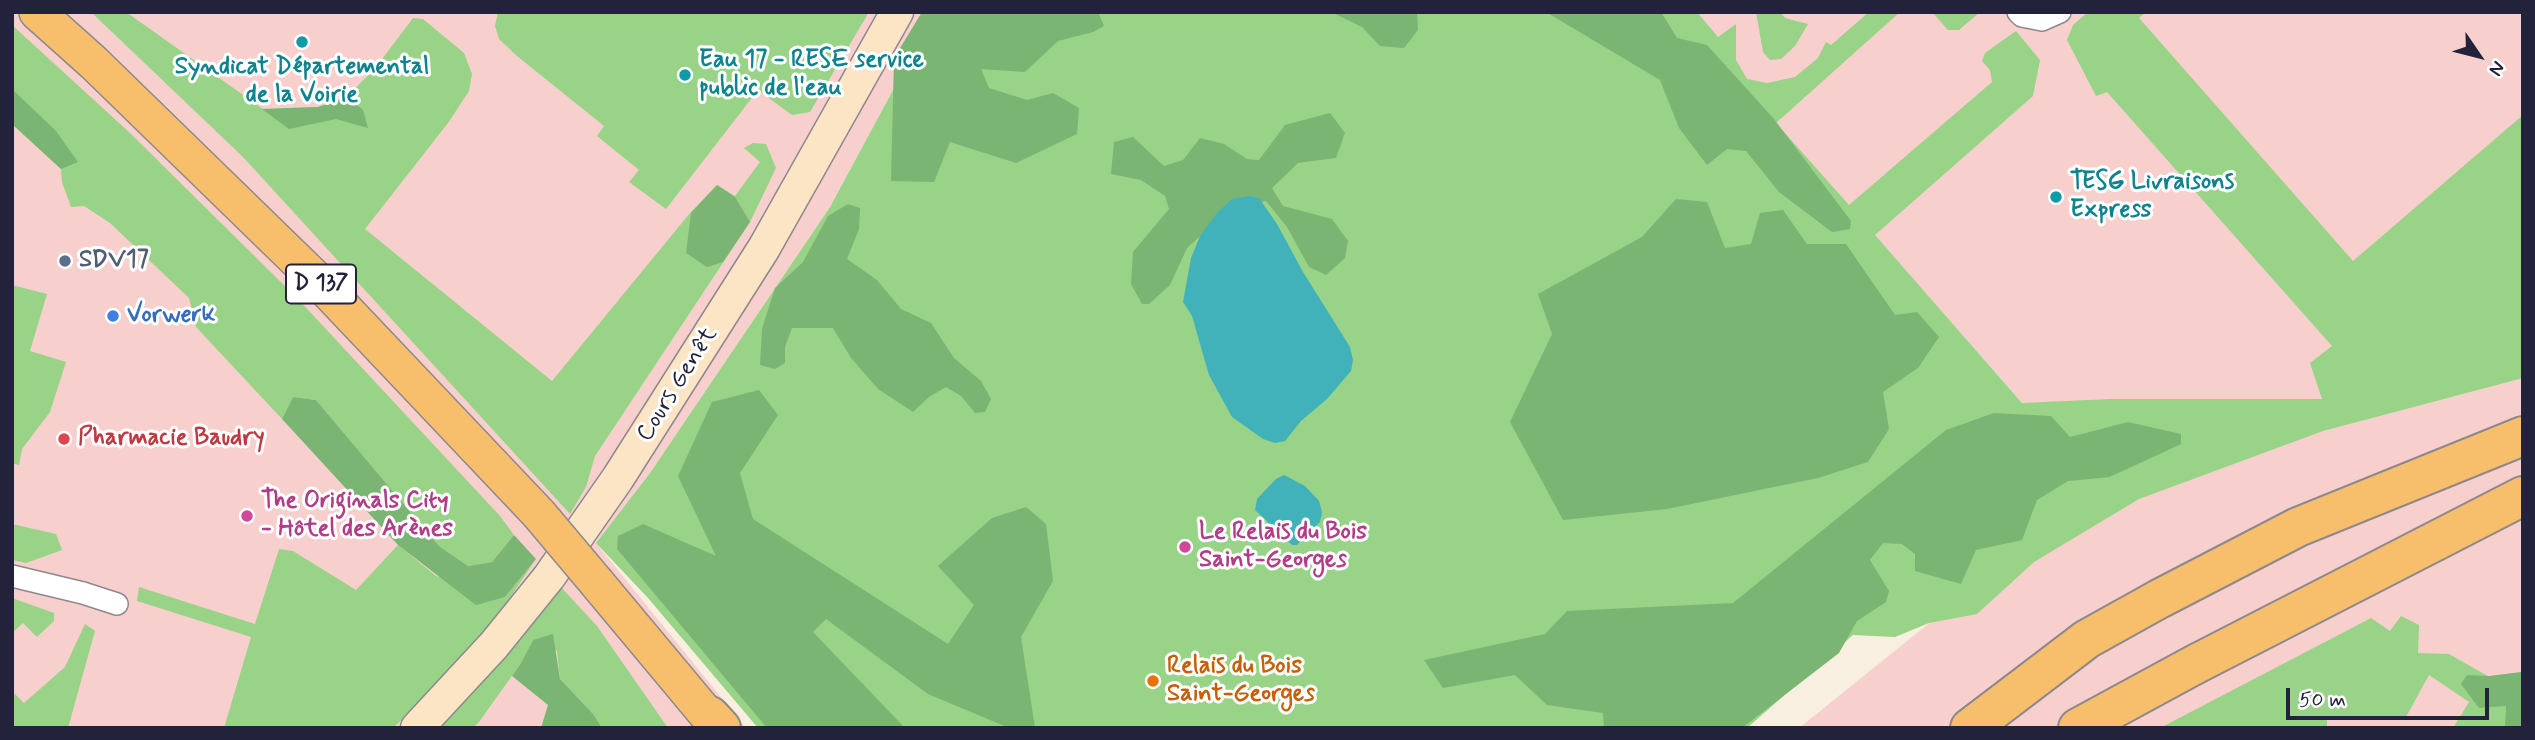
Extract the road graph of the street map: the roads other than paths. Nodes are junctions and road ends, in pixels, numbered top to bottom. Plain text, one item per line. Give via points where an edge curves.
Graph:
1 (37, 12) edge
2 (897, 12) edge
3 (2018, 12) edge
4 (2060, 12) edge
5 (2523, 436) edge
6 (2523, 496) edge
7 (12, 576) edge
8 (117, 604) dead end
9 (709, 725) edge
10 (417, 728) edge
11 (1970, 728) edge
12 (2078, 728) edge

1 - 9 main road, D 137, bridge via 319,282 539,514
2 - 10 main road, Cours Genêt via 764,248 618,478 549,577
3 - 4 street via 2042,20
5 - 11 highway via 2298,527 2171,593 2087,639
6 - 12 highway
7 - 8 street

